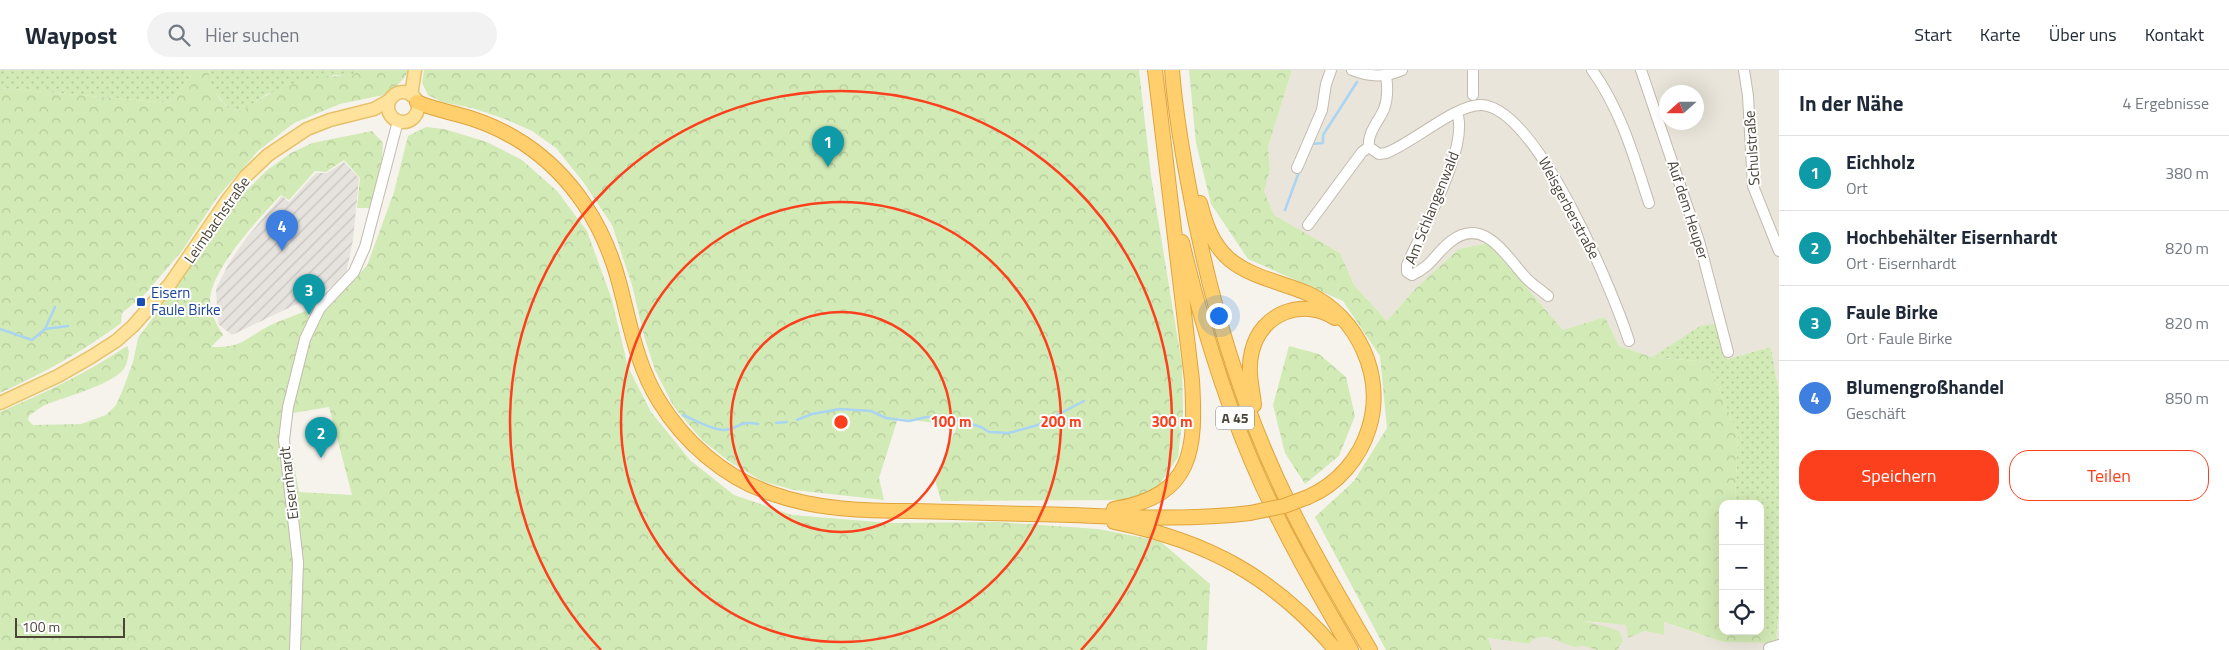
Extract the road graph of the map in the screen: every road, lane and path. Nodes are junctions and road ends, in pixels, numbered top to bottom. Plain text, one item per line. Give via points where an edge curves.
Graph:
1 (1155, 70) edge
2 (1172, 70) edge
3 (1331, 70) edge
4 (1352, 70) edge
5 (1402, 70) edge
6 (1473, 70) edge
7 (1592, 70) edge
8 (1641, 70) edge
9 (1744, 70) edge
10 (414, 74) edge
11 (1386, 76) junction
12 (1473, 96) dead end
13 (390, 100) junction
14 (412, 100) junction
15 (374, 109) junction
16 (1457, 113) junction
17 (394, 117) junction
18 (1178, 128) junction
19 (1369, 146) junction
20 (1167, 168) junction
21 (1297, 168) dead end
22 (1649, 203) dead end
23 (1308, 225) dead end
24 (1779, 251) edge
25 (1548, 296) dead end
26 (1349, 327) junction
27 (1629, 341) dead end
28 (1728, 352) dead end
29 (0, 403) edge
30 (1259, 438) junction
31 (1076, 515) junction
32 (295, 650) edge
33 (1336, 650) edge
34 (1351, 650) edge
35 (1370, 650) edge

1 - 20 highway, A 45
2 - 18 highway, A 45
3 - 21 street via 1322,110
4 - 11 street via 1370,76
5 - 11 street
6 - 12 street
7 - 22 street via 1628,135
8 - 28 street, Auf dem Heuper via 1699,241
9 - 24 street, Schulstraße via 1753,186
10 - 14 main road
11 - 19 street via 1388,96 1369,138
13 - 14 main road, Leimbachstraße via 396,93
13 - 15 main road, Leimbachstraße
13 - 17 main road via 388,107
14 - 17 main road via 411,119 404,122
14 - 31 highway via 473,119 515,138 552,165 578,194 607,245 634,344 655,395 684,435 731,474 768,492 833,508
15 - 17 main road
15 - 29 main road, Leimbachstraße via 307,129 268,155 228,198 153,306 127,331 92,357
16 - 19 street, Weisgerberstraße via 1386,153 1379,154
16 - 25 street, Am Schlangenwald via 1461,122 1460,138 1430,217 1407,265 1407,272 1412,275 1429,265 1460,236 1477,234 1495,242 1528,280
16 - 27 street, Weisgerberstraße via 1481,105 1491,108 1516,126 1538,151 1564,194 1607,283
17 - 32 street, Eisernhardt via 365,247 354,272 320,308 314,320 305,340 288,407 284,440 298,562
18 - 26 highway via 1205,222 1219,248 1228,258 1254,274 1325,303
18 - 30 highway, A 45 via 1198,239 1212,294
19 - 23 street
20 - 31 highway via 1192,380 1193,425 1188,456 1176,480 1154,498 1133,506
20 - 34 highway, A 45 via 1199,308 1214,361 1245,446 1285,532
26 - 30 highway via 1331,316 1307,308 1283,312 1263,328 1254,345 1250,365
26 - 31 highway, bridge via 1364,352 1371,373 1374,394 1370,423 1360,450 1344,472 1324,488 1284,506 1250,513
30 - 35 highway, A 45 via 1291,509
31 - 33 highway via 1163,533 1210,550 1258,578 1292,603

